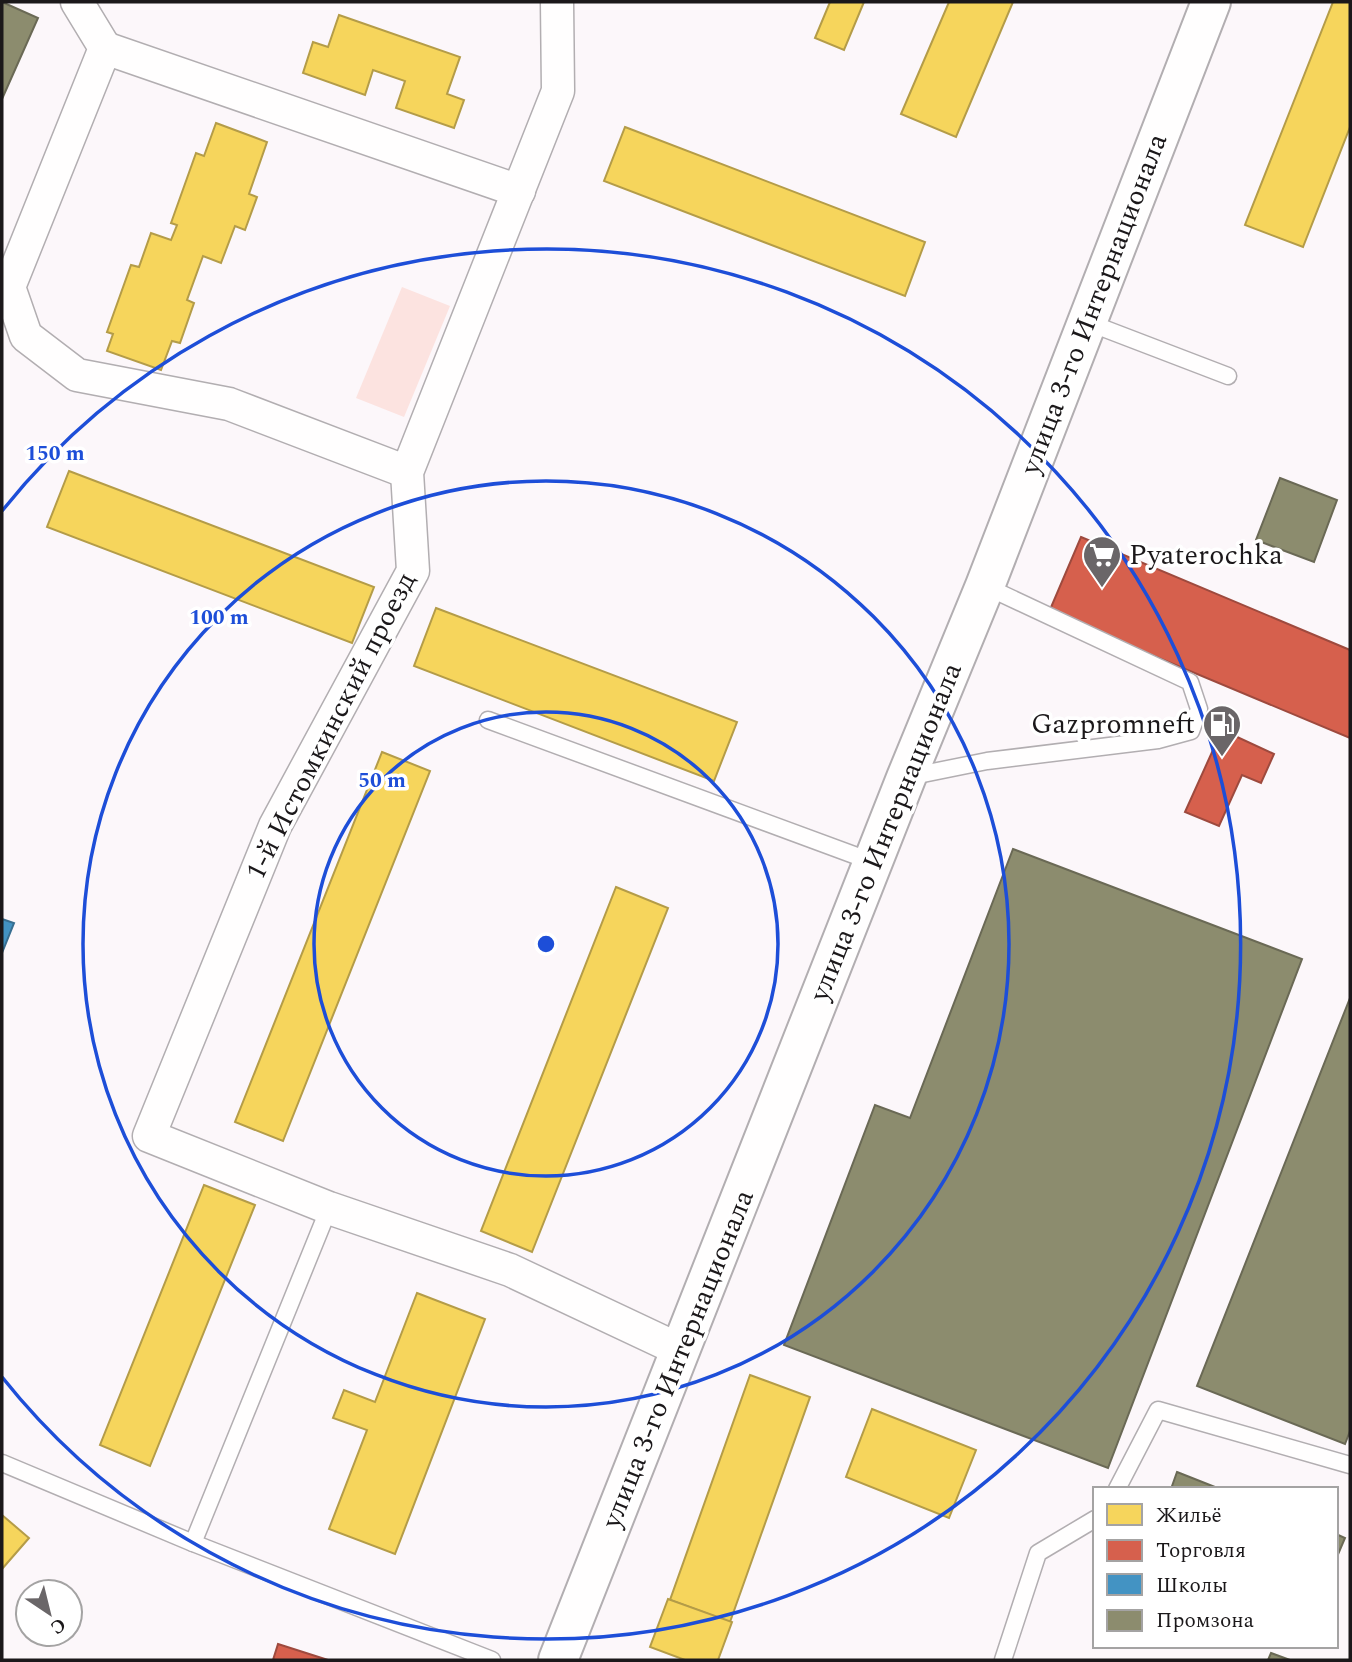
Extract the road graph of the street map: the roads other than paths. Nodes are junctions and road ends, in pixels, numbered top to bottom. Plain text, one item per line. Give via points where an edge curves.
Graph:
1 (77, 2) edge
2 (557, 2) edge
3 (1211, 2) edge
4 (105, 48) junction
5 (519, 191) junction
6 (1087, 322) junction
7 (1228, 376) dead end
8 (407, 472) junction
9 (985, 586) junction
10 (488, 720) dead end
11 (906, 778) junction
12 (873, 862) junction
13 (329, 1208) junction
14 (682, 1351) junction
15 (2, 1463) edge
16 (1350, 1465) edge
17 (1118, 1487) edge
18 (1093, 1520) edge
19 (193, 1542) junction
20 (492, 1660) edge
21 (558, 1660) edge
22 (1003, 1660) edge

1 - 4 street
2 - 5 street, 1-й Истомкинский проезд via 558,91
3 - 6 main road, улица 3-го Интернационала
4 - 5 street
4 - 8 street via 9,287 26,336 76,375 229,404
5 - 8 street, 1-й Истомкинский проезд
6 - 7 lane
6 - 9 main road, улица 3-го Интернационала
8 - 13 street, 1-й Истомкинский проезд via 413,571 275,826 149,1136
9 - 11 main road, улица 3-го Интернационала
9 - 11 lane via 1190,682 1199,709 1191,731 1158,740 986,761
10 - 12 lane
11 - 12 main road, улица 3-го Интернационала
12 - 14 main road, улица 3-го Интернационала
13 - 14 street, 1-й Истомкинский проезд via 510,1269
13 - 19 lane
14 - 21 main road, улица 3-го Интернационала
15 - 19 lane
16 - 17 lane via 1158,1410
18 - 22 lane via 1038,1553
19 - 20 lane

